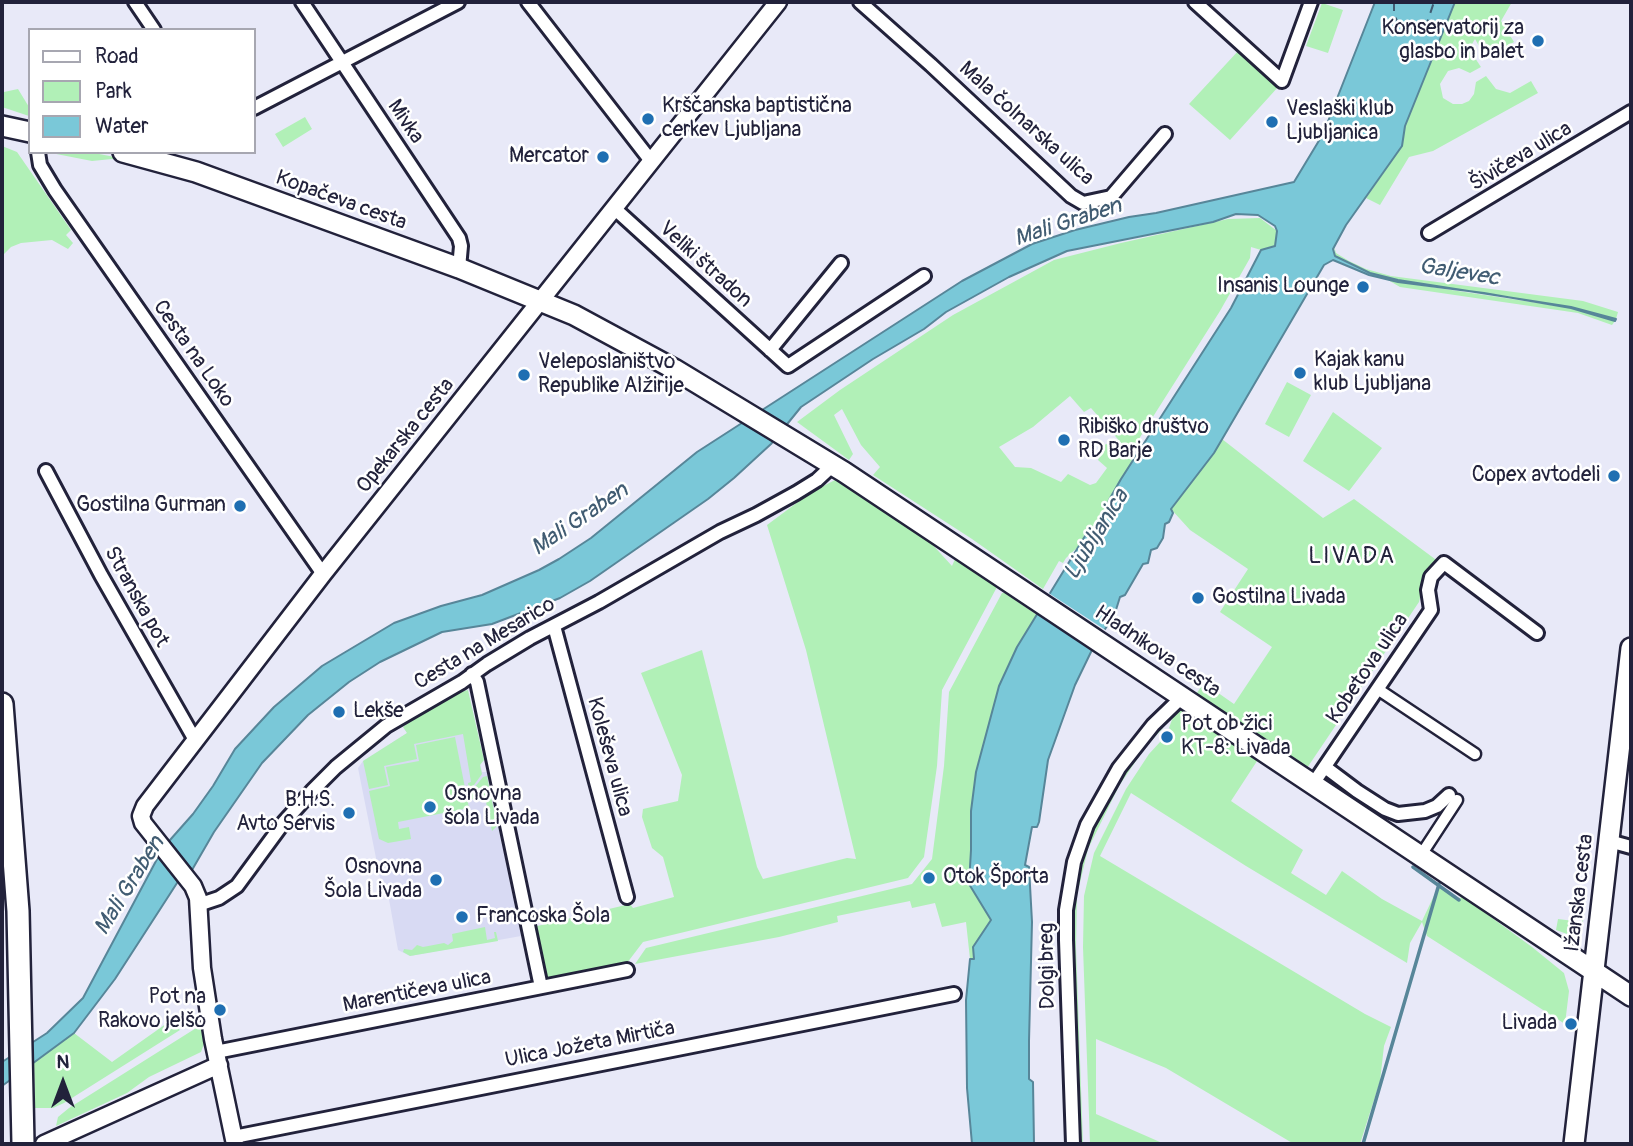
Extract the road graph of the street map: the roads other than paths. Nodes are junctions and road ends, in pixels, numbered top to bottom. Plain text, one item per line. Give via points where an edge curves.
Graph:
1 (135, 2) edge
2 (302, 2) edge
3 (458, 2) edge
4 (528, 2) edge
5 (778, 2) edge
6 (860, 2) edge
7 (1195, 2) edge
8 (1311, 2) edge
9 (153, 28) edge
10 (342, 61) junction
11 (256, 107) edge
12 (1631, 113) edge
13 (2, 126) edge
14 (28, 132) edge
15 (1165, 134) dead end
16 (38, 154) edge
17 (141, 154) edge
18 (169, 157) edge
19 (651, 161) junction
20 (614, 208) junction
21 (1429, 233) dead end
22 (841, 263) dead end
23 (459, 268) junction
24 (924, 276) dead end
25 (540, 301) junction
26 (770, 350) junction
27 (833, 465) junction
28 (46, 471) dead end
29 (323, 574) junction
30 (554, 626) junction
31 (1537, 634) dead end
32 (1631, 648) edge
33 (472, 674) junction
34 (1379, 690) junction
35 (1182, 696) junction
36 (2, 704) edge
37 (195, 740) junction
38 (1475, 754) dead end
39 (1319, 775) junction
40 (1453, 798) joint
41 (1609, 841) junction
42 (1631, 847) edge
43 (1421, 855) junction
44 (626, 897) dead end
45 (198, 905) junction
46 (626, 970) dead end
47 (1594, 971) junction
48 (541, 987) junction
49 (954, 994) dead end
50 (1631, 996) edge
51 (217, 1058) junction
52 (234, 1140) edge
53 (23, 1144) edge
54 (44, 1144) edge
55 (1073, 1144) edge
56 (1574, 1144) edge

1 - 9 street
2 - 10 street, Mivka
3 - 10 street
4 - 19 street
5 - 19 street, Opekarska cesta
6 - 15 street, Mala čolnarska ulica via 1083,203 1111,197
7 - 8 street via 1282,81
10 - 11 street
10 - 23 street, Mivka via 459,238
12 - 21 street, Šivičeva ulica
13 - 14 main road
16 - 29 street, Cesta na Loko via 55,190
17 - 18 main road, Kopačeva cesta
18 - 23 main road, Kopačeva cesta
19 - 20 street, Opekarska cesta
20 - 25 street, Opekarska cesta
20 - 26 street, Veliki štradon
22 - 26 street
23 - 25 main road, Kopačeva cesta
24 - 26 street, Veliki štradon via 788,366
25 - 27 main road, Hladnikova cesta via 615,336
25 - 29 street, Opekarska cesta
27 - 30 street, Cesta na Mesarico via 796,494
27 - 35 main road, Hladnikova cesta
28 - 37 street, Stranska pot
29 - 37 street, Opekarska cesta
30 - 33 street, Cesta na Mesarico
30 - 44 street, Koleševa ulica
31 - 34 street, Kobetova ulica via 1444,563 1431,577 1431,610
32 - 41 main road, Ižanska cesta
33 - 45 street, Cesta na Mesarico via 356,749 284,822 237,886
33 - 48 street
34 - 38 street
34 - 39 street, Kobetova ulica
35 - 39 main road, Hladnikova cesta
35 - 55 street, Dolgi breg via 1119,768 1087,825 1074,862 1066,920
36 - 53 main road via 18,911
37 - 45 street, Opekarska cesta via 145,806 142,823 193,886
39 - 40 street, Hladnikova cesta via 1398,814 1425,811
39 - 43 main road, Hladnikova cesta
40 - 43 street
41 - 42 street
41 - 47 main road, Ižanska cesta
43 - 47 main road, Hladnikova cesta
45 - 51 street
46 - 48 street, Marentičeva ulica
47 - 50 main road, Hladnikova cesta
47 - 56 main road, Ižanska cesta
48 - 51 street, Marentičeva ulica
49 - 52 street, Ulica Jožeta Mirtiča
51 - 52 street
51 - 54 street

